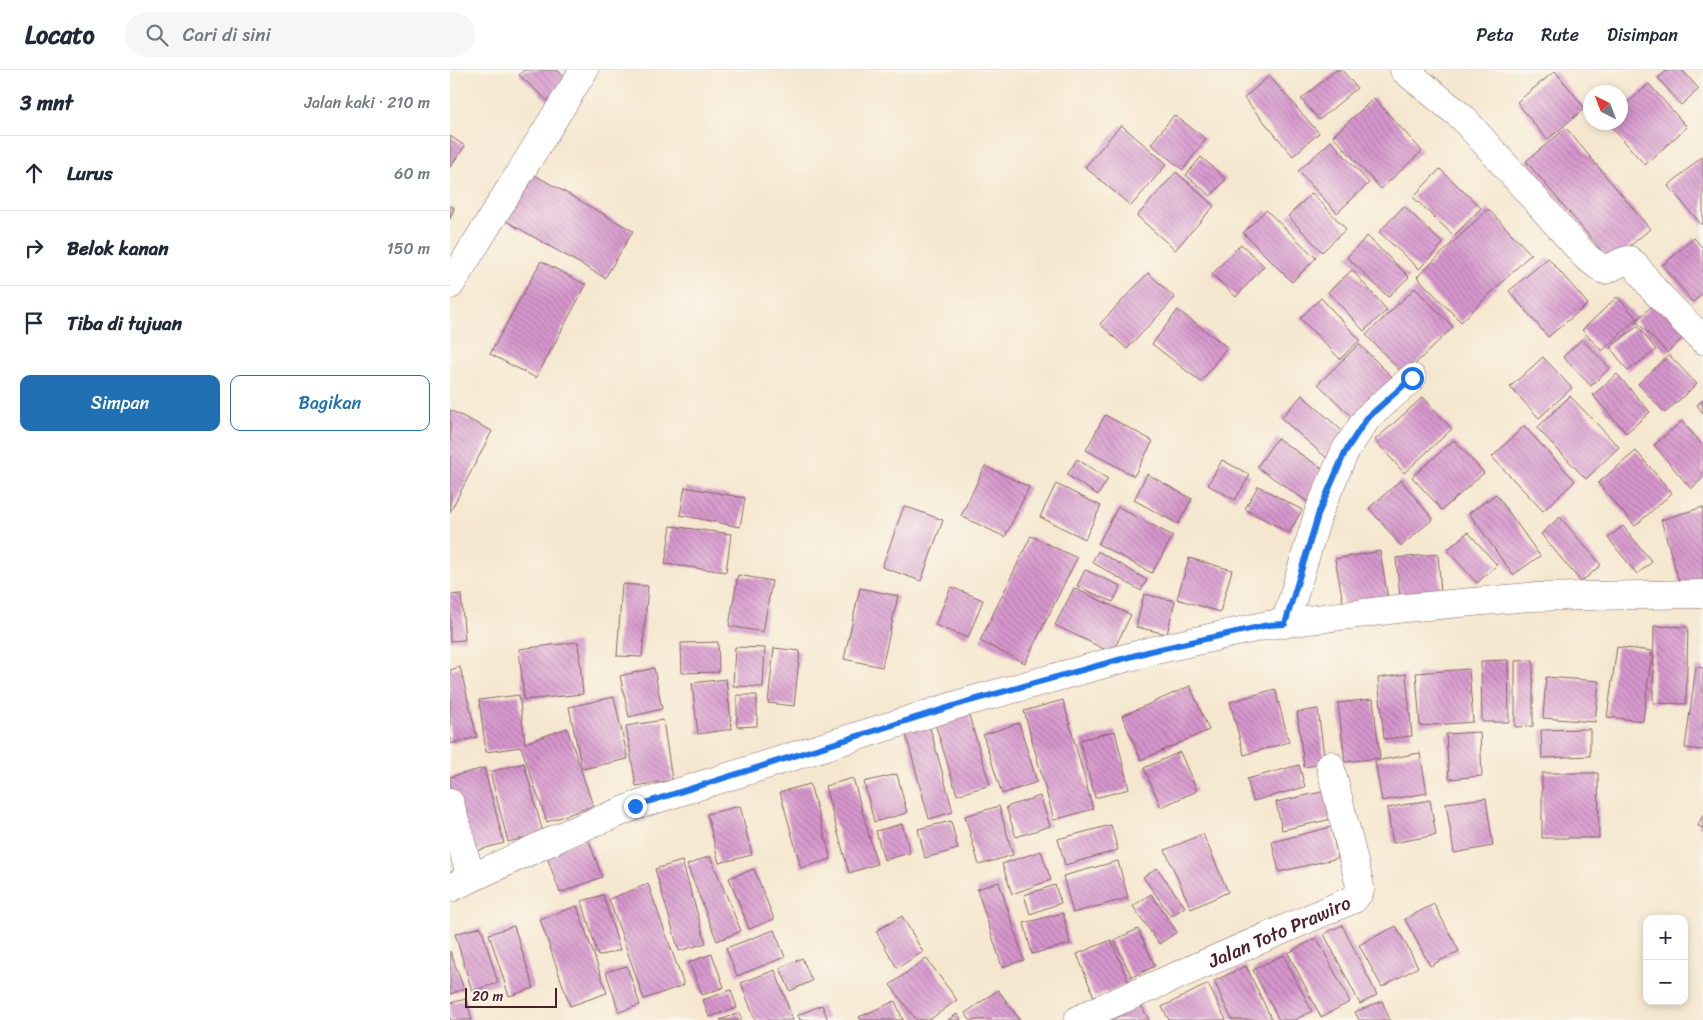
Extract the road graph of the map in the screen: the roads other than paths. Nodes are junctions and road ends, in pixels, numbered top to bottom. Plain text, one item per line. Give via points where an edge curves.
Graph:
1 (584, 70) edge
2 (1404, 70) edge
3 (450, 285) edge
4 (1703, 340) edge
5 (1412, 378) dead end
6 (1703, 594) edge
7 (1285, 624) junction
8 (1330, 765) dead end
9 (450, 803) edge
10 (460, 883) edge
11 (1078, 1020) edge

1 - 3 street
2 - 4 street via 1463,118 1586,257 1604,270 1629,260
5 - 7 street via 1367,418 1345,452 1319,512
6 - 7 street via 1529,598 1406,608
7 - 10 street via 1142,653 966,702 692,788 573,831
8 - 11 street, Jalan Toto Prawiro via 1360,886 1354,899
9 - 10 street

